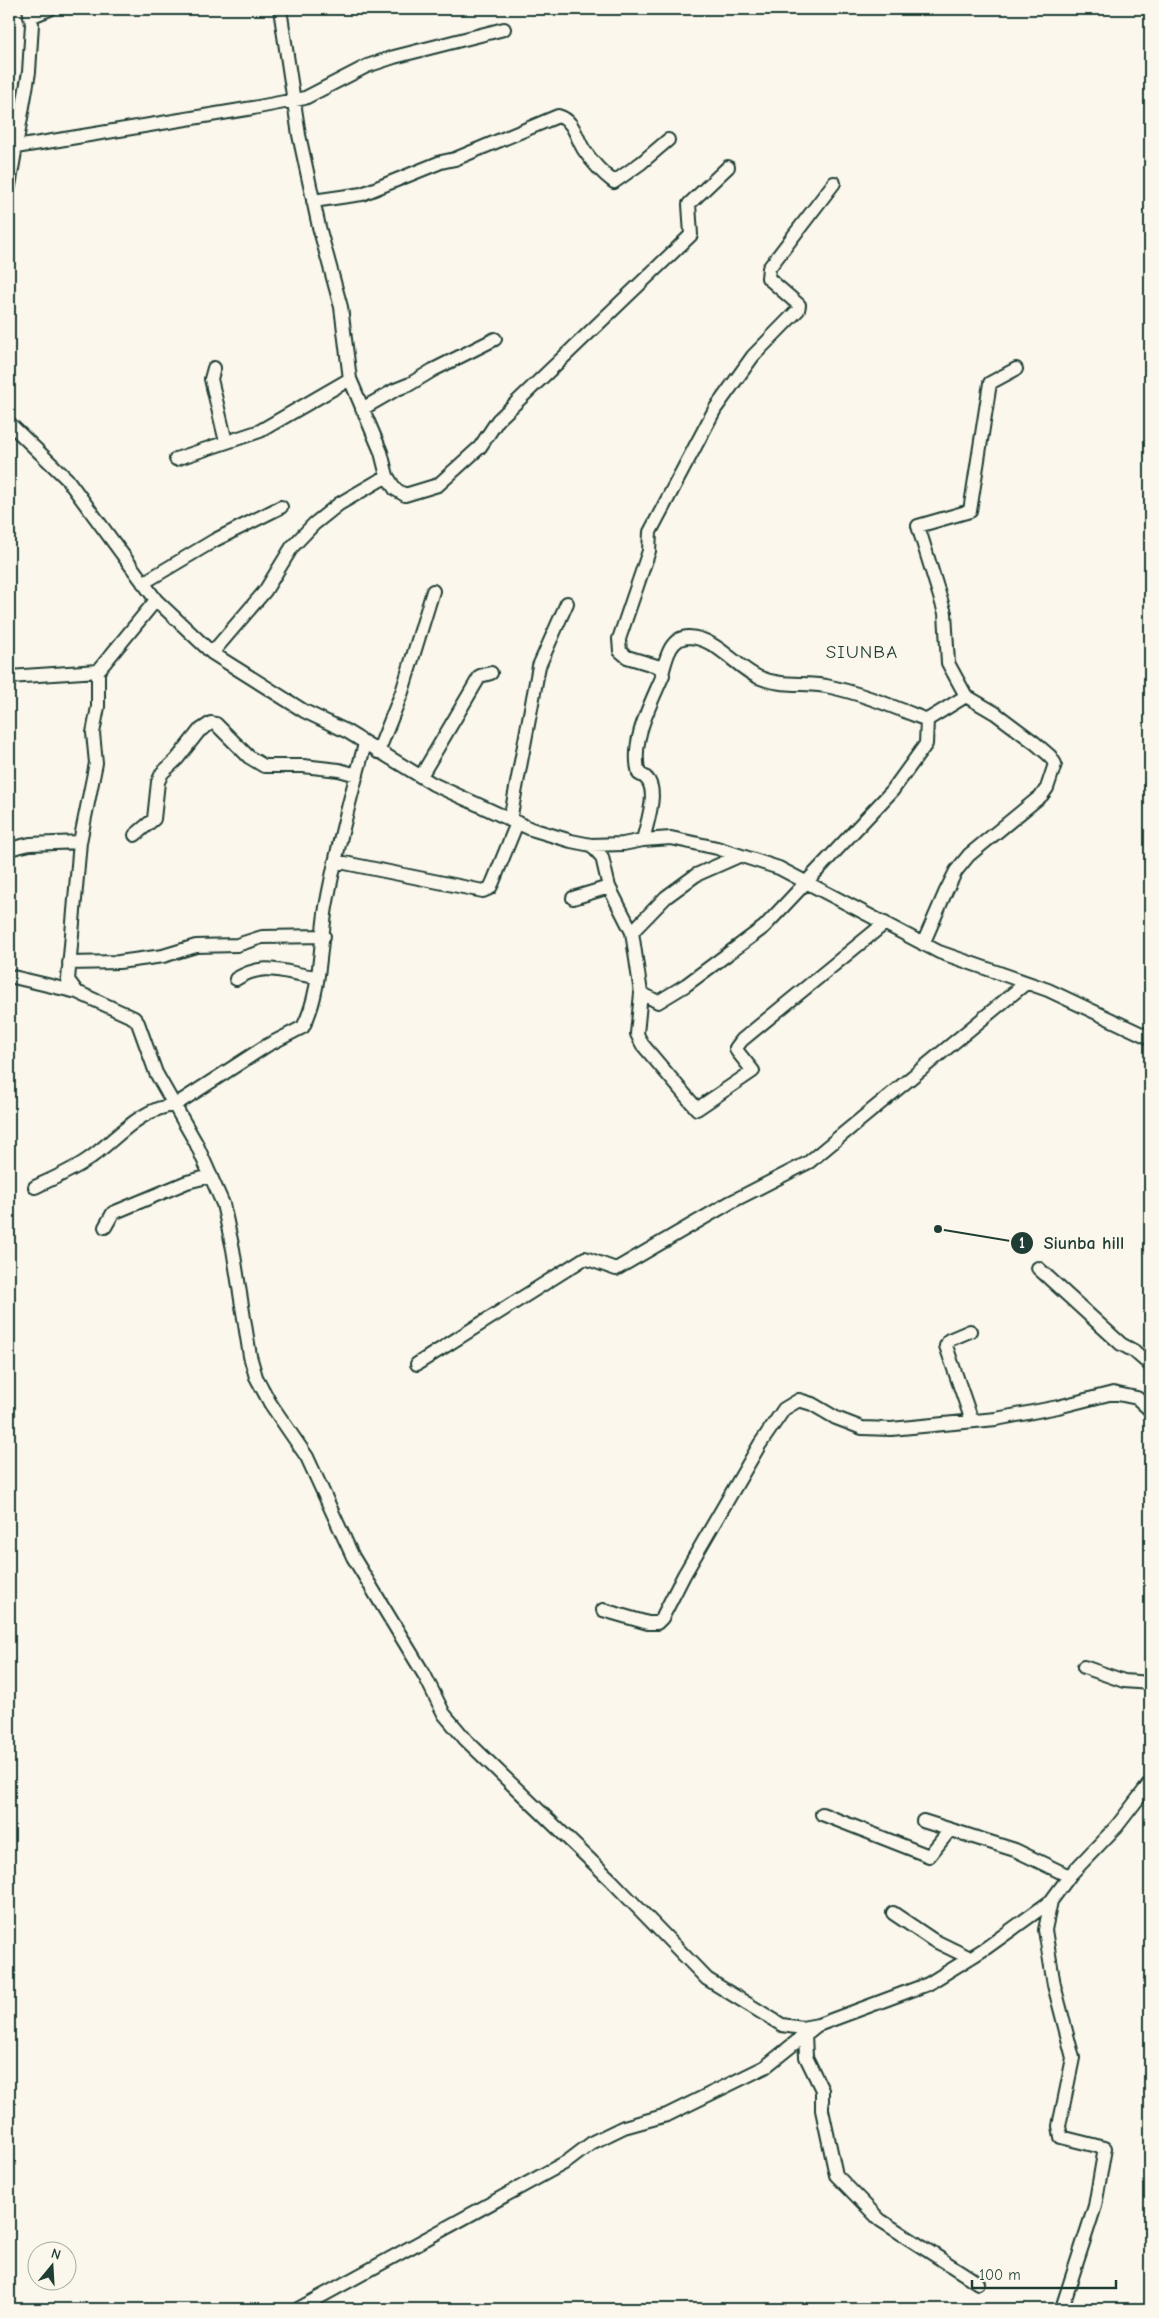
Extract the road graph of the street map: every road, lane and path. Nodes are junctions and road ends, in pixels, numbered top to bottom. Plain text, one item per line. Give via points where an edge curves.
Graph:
1 (50, 9) edge
2 (280, 9) edge
3 (30, 13) edge
4 (504, 29) dead end
5 (294, 100) junction
6 (668, 140) dead end
7 (16, 147) junction
8 (728, 167) dead end
9 (834, 183) dead end
10 (9, 186) edge
11 (313, 201) junction
12 (495, 338) dead end
13 (214, 368) dead end
14 (1016, 370) dead end
15 (350, 379) junction
16 (362, 409) junction
17 (9, 423) edge
18 (226, 442) junction
19 (176, 459) dead end
20 (387, 476) junction
21 (281, 507) dead end
22 (143, 583) junction
23 (432, 591) dead end
24 (156, 600) junction
25 (567, 603) dead end
26 (212, 653) junction
27 (98, 671) junction
28 (491, 674) dead end
29 (662, 674) junction
30 (9, 677) edge
31 (966, 696) junction
32 (927, 720) junction
33 (365, 744) junction
34 (378, 752) junction
35 (357, 775) junction
36 (421, 776) junction
37 (514, 822) junction
38 (135, 835) dead end
39 (644, 840) junction
40 (80, 842) junction
41 (591, 845) junction
42 (9, 849) edge
43 (739, 856) junction
44 (334, 862) junction
45 (805, 881) junction
46 (609, 887) junction
47 (573, 898) dead end
48 (885, 923) junction
49 (632, 932) junction
50 (324, 936) junction
51 (923, 944) junction
52 (70, 963) junction
53 (9, 976) edge
54 (317, 977) junction
55 (236, 979) dead end
56 (1026, 983) junction
57 (77, 992) junction
58 (641, 993) junction
59 (1150, 1038) edge
60 (175, 1105) junction
61 (211, 1176) junction
62 (35, 1187) dead end
63 (105, 1227) dead end
64 (1038, 1268) dead end
65 (970, 1331) dead end
66 (417, 1364) dead end
67 (1150, 1365) edge
68 (1150, 1410) edge
69 (972, 1421) junction
70 (603, 1610) dead end
71 (1084, 1668) dead end
72 (1150, 1683) edge
73 (1150, 1783) edge
74 (822, 1814) dead end
75 (923, 1821) dead end
76 (950, 1830) junction
77 (1070, 1876) junction
78 (1051, 1901) junction
79 (893, 1913) dead end
80 (970, 1958) junction
81 (818, 2025) junction
82 (805, 2034) junction
83 (978, 2283) dead end
84 (1063, 2305) dead end
85 (298, 2309) edge

1 - 3 street
2 - 5 street
3 - 7 street via 29,72
4 - 5 street via 367,66 305,98
5 - 7 street
5 - 11 street via 298,135
6 - 11 street via 614,182 592,162 566,119 558,116 362,194
7 - 10 street
8 - 20 street via 689,204 691,235 498,420 480,447 438,485 427,489 405,495 395,489
9 - 29 street via 767,273 772,283 794,299 799,305 798,310 753,356 715,409 650,532 649,552 619,639 620,650 627,657 660,667
11 - 15 street via 341,307
12 - 16 street
13 - 18 street via 211,379
14 - 31 street via 990,383 970,512 918,526 944,614 948,663
15 - 16 street
15 - 18 street via 260,431
16 - 20 street via 382,452
17 - 22 street via 66,479
18 - 19 street
20 - 26 street via 339,504 314,524 289,551 265,590
21 - 22 street via 215,540
22 - 24 street
23 - 34 street via 402,692
24 - 26 street
24 - 27 street
25 - 37 street via 539,666
26 - 33 street via 304,711
27 - 30 street
27 - 40 street via 98,707 93,733 96,763
28 - 36 street via 480,676
29 - 32 street via 667,654 674,643 687,637 721,651 756,676 776,684 825,686 866,697
29 - 39 street via 642,722 636,759 639,774 650,782 652,792
31 - 32 street
31 - 51 street via 1035,743 1055,764 1042,795 987,838 956,871
32 - 45 street via 926,744 892,791
33 - 34 street
33 - 35 street
34 - 36 street
35 - 38 street via 303,766 264,766 211,723 162,773 154,819
35 - 44 street
36 - 37 street
37 - 41 street
37 - 44 street via 493,882 484,891
39 - 41 street
39 - 43 street via 671,838
40 - 42 street via 30,844
40 - 52 street
41 - 46 street via 602,857
43 - 45 street via 779,868
43 - 49 street via 696,876 666,897
44 - 50 street
45 - 48 street
45 - 58 street via 764,927 686,985 658,1002
46 - 47 street
46 - 49 street
48 - 51 street
48 - 58 street via 742,1040 737,1052 754,1071 696,1109 637,1034
49 - 58 street
50 - 52 street via 262,937 237,945 196,946 163,956 119,962
50 - 54 street
51 - 56 street
52 - 57 street via 68,980
53 - 57 street
54 - 55 street via 262,968
54 - 60 street via 309,1012 300,1030 266,1046
56 - 59 street via 1048,990
56 - 66 street via 809,1162 731,1202 616,1269 585,1258
57 - 60 street via 134,1018 156,1073
60 - 61 street
60 - 62 street via 161,1106 122,1131 87,1160
61 - 63 street via 186,1182 113,1213
61 - 81 street via 230,1230 256,1377 307,1457 353,1557 425,1676 444,1714 466,1740 708,1979 782,2025 802,2028
64 - 67 street via 1121,1344
65 - 69 street via 949,1340 946,1346
68 - 69 street via 1137,1398 1113,1393 1058,1407
69 - 70 street via 890,1429 862,1428 799,1400 784,1409 760,1444 662,1618 657,1623 648,1623
71 - 72 street via 1124,1681
73 - 77 street via 1117,1826
74 - 76 street via 929,1856
75 - 76 street
76 - 77 street via 1016,1850
77 - 78 street
78 - 80 street
78 - 84 street via 1045,1930 1056,1992 1073,2058 1059,2126 1061,2136 1105,2148 1095,2206
79 - 80 street via 933,1940
80 - 81 street via 928,1984
81 - 82 street
82 - 83 street via 806,2057 822,2090 822,2110 836,2175 880,2220
82 - 85 street via 765,2067 667,2115 624,2127 593,2142 568,2161

